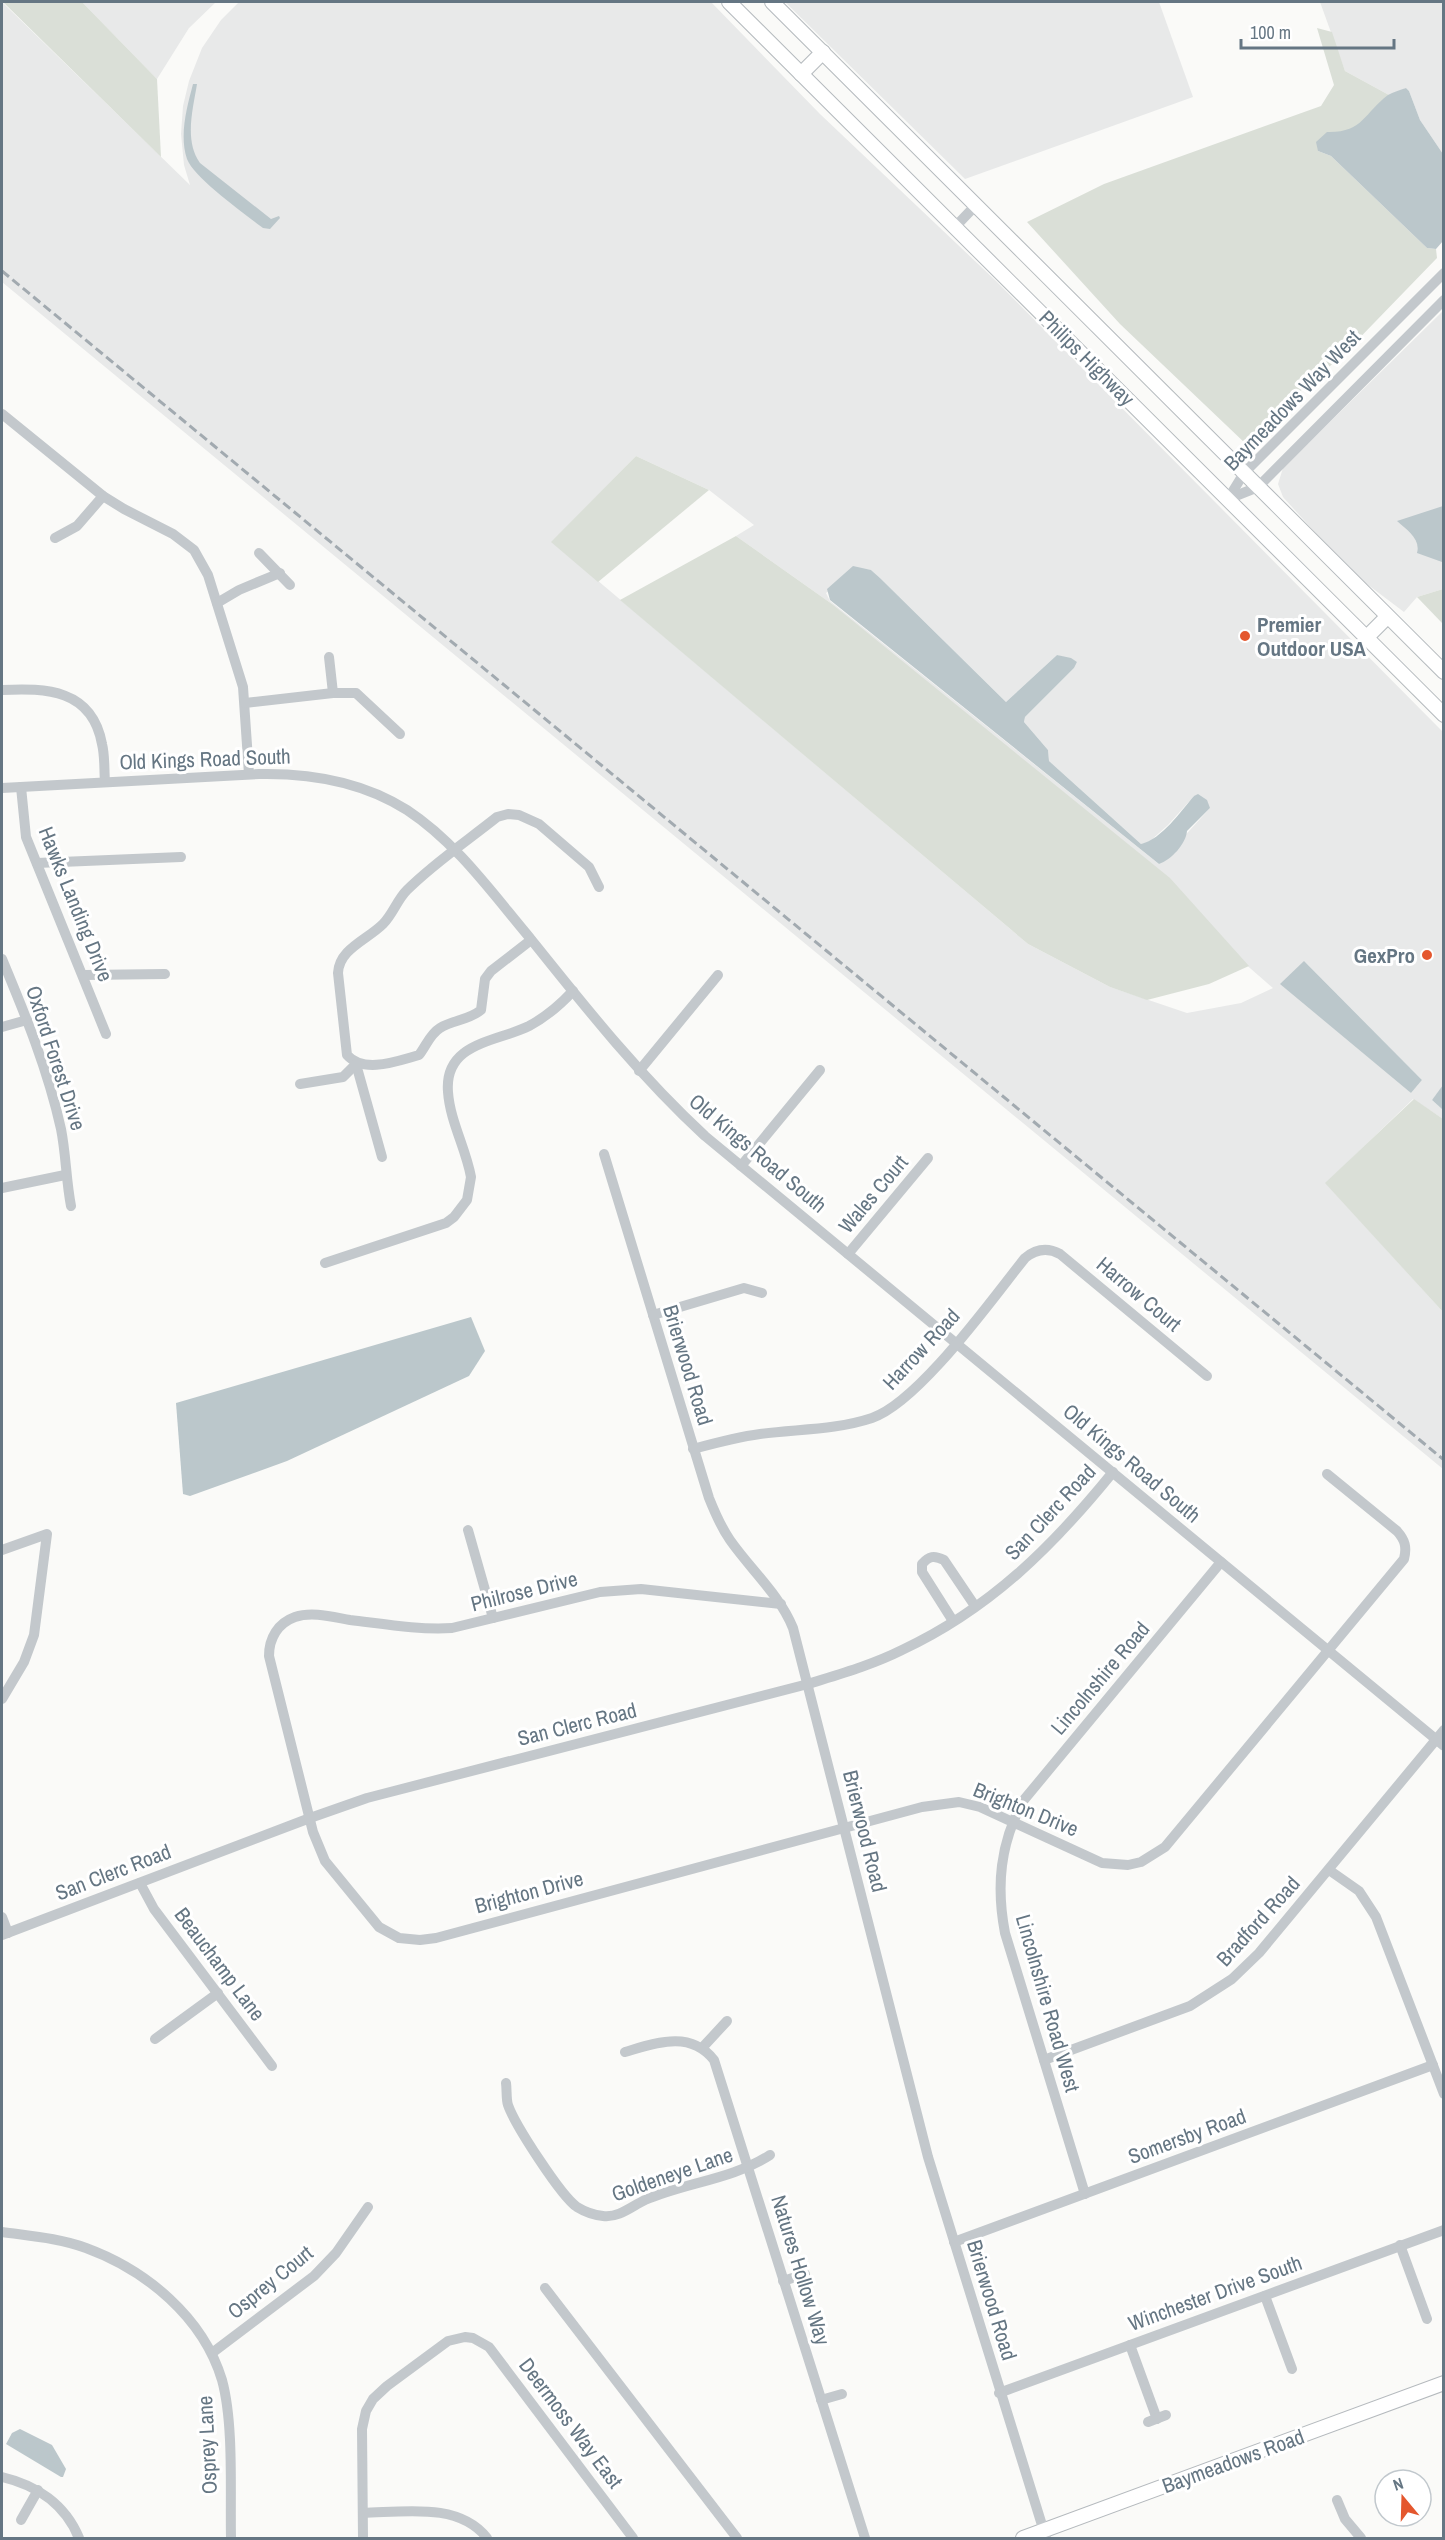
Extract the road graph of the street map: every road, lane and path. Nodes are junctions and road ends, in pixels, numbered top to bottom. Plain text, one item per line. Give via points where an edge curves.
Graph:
1 (729, 2) edge
2 (772, 2) edge
3 (823, 52) junction
4 (801, 74) junction
5 (976, 205) junction
6 (955, 227) junction
7 (1443, 273) edge
8 (1443, 300) edge
9 (2, 414) edge
10 (1244, 473) junction
11 (1258, 487) junction
12 (103, 496) junction
13 (1228, 499) junction
14 (55, 538) dead end
15 (259, 553) dead end
16 (280, 573) junction
17 (290, 585) dead end
18 (217, 603) junction
19 (1388, 617) junction
20 (1366, 638) junction
21 (329, 657) dead end
22 (1443, 672) edge
23 (2, 690) edge
24 (333, 693) junction
25 (245, 703) junction
26 (1443, 715) edge
27 (400, 734) dead end
28 (249, 774) junction
29 (105, 782) junction
30 (21, 787) junction
31 (2, 788) edge
32 (455, 850) junction
33 (181, 857) dead end
34 (37, 863) junction
35 (599, 887) dead end
36 (531, 940) junction
37 (2, 959) edge
38 (165, 974) dead end
39 (84, 975) junction
40 (718, 975) dead end
41 (573, 991) junction
42 (27, 1020) junction
43 (2, 1027) edge
44 (106, 1034) dead end
45 (356, 1064) junction
46 (819, 1070) dead end
47 (639, 1071) junction
48 (300, 1084) dead end
49 (603, 1154) dead end
50 (382, 1157) dead end
51 (928, 1158) dead end
52 (741, 1166) junction
53 (66, 1175) junction
54 (2, 1188) edge
55 (71, 1206) dead end
56 (1043, 1249) joint
57 (848, 1254) junction
58 (325, 1263) dead end
59 (762, 1293) dead end
60 (653, 1316) junction
61 (956, 1344) junction
62 (1207, 1376) dead end
63 (693, 1449) junction
64 (1113, 1472) junction
65 (1328, 1474) dead end
66 (468, 1530) dead end
67 (2, 1550) edge
68 (1221, 1562) junction
69 (781, 1604) junction
70 (975, 1606) junction
71 (493, 1618) junction
72 (953, 1621) junction
73 (280, 1627) joint
74 (1328, 1650) junction
75 (808, 1684) junction
76 (2, 1699) edge
77 (1443, 1730) edge
78 (1440, 1743) edge
79 (310, 1818) junction
80 (1012, 1821) junction
81 (844, 1826) junction
82 (1329, 1870) junction
83 (140, 1883) junction
84 (2, 1917) edge
85 (4, 1934) edge
86 (218, 1993) junction
87 (728, 2021) dead end
88 (156, 2039) dead end
89 (702, 2048) junction
90 (625, 2052) dead end
91 (1044, 2060) junction
92 (1433, 2065) junction
93 (272, 2067) dead end
94 (506, 2083) dead end
95 (1443, 2094) edge
96 (770, 2155) dead end
97 (749, 2169) junction
98 (1085, 2194) junction
99 (368, 2207) dead end
100 (1443, 2230) edge
101 (2, 2232) edge
102 (954, 2242) junction
103 (1400, 2245) junction
104 (805, 2274) dead end
105 (783, 2281) junction
106 (545, 2288) dead end
107 (1265, 2296) junction
108 (1427, 2319) dead end
109 (1130, 2345) junction
110 (212, 2353) junction
111 (1293, 2368) dead end
112 (1443, 2383) edge
113 (999, 2393) junction
114 (842, 2394) dead end
115 (821, 2400) junction
116 (1157, 2419) dead end
117 (2, 2476) edge
118 (38, 2490) junction
119 (1337, 2500) dead end
120 (363, 2513) junction
121 (21, 2520) dead end
122 (1044, 2535) edge
123 (79, 2538) edge
124 (231, 2538) edge
125 (363, 2538) edge
126 (487, 2538) edge
127 (633, 2538) edge
128 (736, 2538) edge
129 (865, 2538) edge
130 (1023, 2538) edge
131 (1361, 2538) edge

1 - 4 main road, Philips Highway
2 - 3 main road, Philips Highway
3 - 4 main road
3 - 5 main road, Philips Highway
4 - 6 main road, Philips Highway
5 - 6 street
5 - 10 main road, Philips Highway
6 - 13 main road, Philips Highway
7 - 10 street, Baymeadows Way West
8 - 11 street, Baymeadows Way West
9 - 12 street
10 - 11 main road, Philips Highway
10 - 13 street, Baymeadows Way West
11 - 13 street, Baymeadows Way West
11 - 19 main road, Philips Highway
12 - 14 street via 77,526
12 - 18 street via 173,534 194,550
13 - 20 main road, Philips Highway
15 - 16 street
16 - 17 street
16 - 18 street
18 - 25 street
19 - 20 main road
19 - 22 main road, Philips Highway
20 - 26 main road, Philips Highway
21 - 24 street
23 - 29 street via 53,690 82,707 93,720 102,744
24 - 25 street
24 - 27 street via 357,693
25 - 28 street
28 - 29 street, Old Kings Road South
28 - 32 street, Old Kings Road South via 297,774 349,784 407,811
29 - 30 street, Old Kings Road South
30 - 31 street, Old Kings Road South
30 - 34 street, Hawks Landing Drive via 26,837
32 - 35 street via 497,817 519,815 539,824 589,867
32 - 36 street, Old Kings Road South
32 - 45 street via 408,889 385,922 344,955 338,966 347,1055
33 - 34 street
34 - 39 street, Hawks Landing Drive
36 - 41 street, Old Kings Road South
36 - 45 street via 485,979 483,1004 476,1015 441,1027 419,1055 365,1066
37 - 42 street, Oxford Forest Drive
38 - 39 street
39 - 44 street, Hawks Landing Drive
40 - 47 street
41 - 47 street, Old Kings Road South
41 - 58 street via 541,1019 476,1045 454,1063 448,1084 449,1101 471,1177 471,1190 459,1212 446,1222
42 - 43 street
42 - 53 street, Oxford Forest Drive via 61,1129
45 - 48 street via 343,1077
45 - 50 street
46 - 52 street
47 - 52 street, Old Kings Road South
49 - 60 street, Brierwood Road
51 - 57 street, Wales Court
52 - 57 street, Old Kings Road South
53 - 54 street
53 - 55 street, Oxford Forest Drive
56 - 61 street, Harrow Road via 1025,1258
56 - 62 street, Harrow Court via 1060,1254
57 - 61 street, Old Kings Road South
59 - 60 street via 744,1288
60 - 63 street, Brierwood Road
61 - 63 street, Harrow Road via 915,1389 891,1409 872,1418 818,1429 735,1438
61 - 64 street, Old Kings Road South
63 - 69 street, Brierwood Road via 716,1516
64 - 68 street, Old Kings Road South
64 - 70 street, San Clerc Road via 1051,1544 1017,1577
65 - 74 street, Brighton Drive via 1397,1531 1406,1549 1404,1559
66 - 71 street
67 - 76 street via 48,1534 34,1635 24,1662
68 - 74 street, Old Kings Road South
68 - 80 street, Lincolnshire Road via 1023,1801
69 - 71 street, Philrose Drive via 621,1589
69 - 75 street, Brierwood Road via 793,1628
70 - 72 street, San Clerc Road
70 - 72 street via 944,1560 928,1557 922,1572
71 - 73 street, Philrose Drive via 428,1630 309,1614 288,1620
72 - 75 street, San Clerc Road via 902,1651
73 - 79 street, Brighton Drive via 269,1645 269,1656
74 - 78 street, Old Kings Road South
74 - 80 street, Brighton Drive via 1154,1856 1128,1865 1102,1863
75 - 79 street, San Clerc Road via 367,1798
75 - 81 street, Brierwood Road
77 - 78 street, Bradford Road
78 - 82 street, Bradford Road
79 - 81 street, Brighton Drive via 325,1861 367,1915 399,1938 420,1940
79 - 83 street, San Clerc Road
80 - 81 street, Brighton Drive via 958,1802
80 - 91 street, Lincolnshire Road West via 1003,1854 1001,1914
81 - 102 street, Brierwood Road via 928,2157
82 - 91 street, Bradford Road via 1259,1953 1212,1993 1190,2006
82 - 92 street via 1359,1891 1376,1917
83 - 85 street, San Clerc Road
83 - 86 street, Beauchamp Lane via 154,1910
84 - 85 street
86 - 88 street
86 - 93 street, Beauchamp Lane
87 - 89 street
89 - 90 street via 672,2040
89 - 97 street, Natures Hollow Way via 718,2068
91 - 98 street, Lincolnshire Road West
92 - 95 street
92 - 98 street, Somersby Road
94 - 97 street, Goldeneye Lane via 507,2104 528,2144 566,2196 589,2213 606,2217 645,2200
96 - 97 street, Goldeneye Lane
97 - 105 street, Natures Hollow Way
98 - 102 street, Somersby Road
99 - 110 street, Osprey Court via 336,2253 314,2276
100 - 103 street, Winchester Drive South
101 - 110 street, Osprey Lane via 85,2247 126,2267 181,2310
102 - 113 street, Brierwood Road
103 - 107 street, Winchester Drive South
103 - 108 street
104 - 105 street
105 - 115 street, Natures Hollow Way
106 - 128 street
107 - 109 street, Winchester Drive South
107 - 111 street
109 - 113 street, Winchester Drive South
109 - 116 street
110 - 124 street, Osprey Lane via 228,2413
112 - 122 main road, Baymeadows Road
113 - 122 street, Brierwood Road
114 - 115 street
115 - 129 street, Natures Hollow Way
117 - 118 street
118 - 121 street
118 - 123 street via 54,2501
119 - 131 street via 1345,2519
120 - 125 street
120 - 126 street via 443,2513 472,2524
120 - 127 street, Deermoss Way East via 362,2429 366,2411 373,2399 448,2341 465,2337 489,2347
122 - 130 main road, Baymeadows Road

